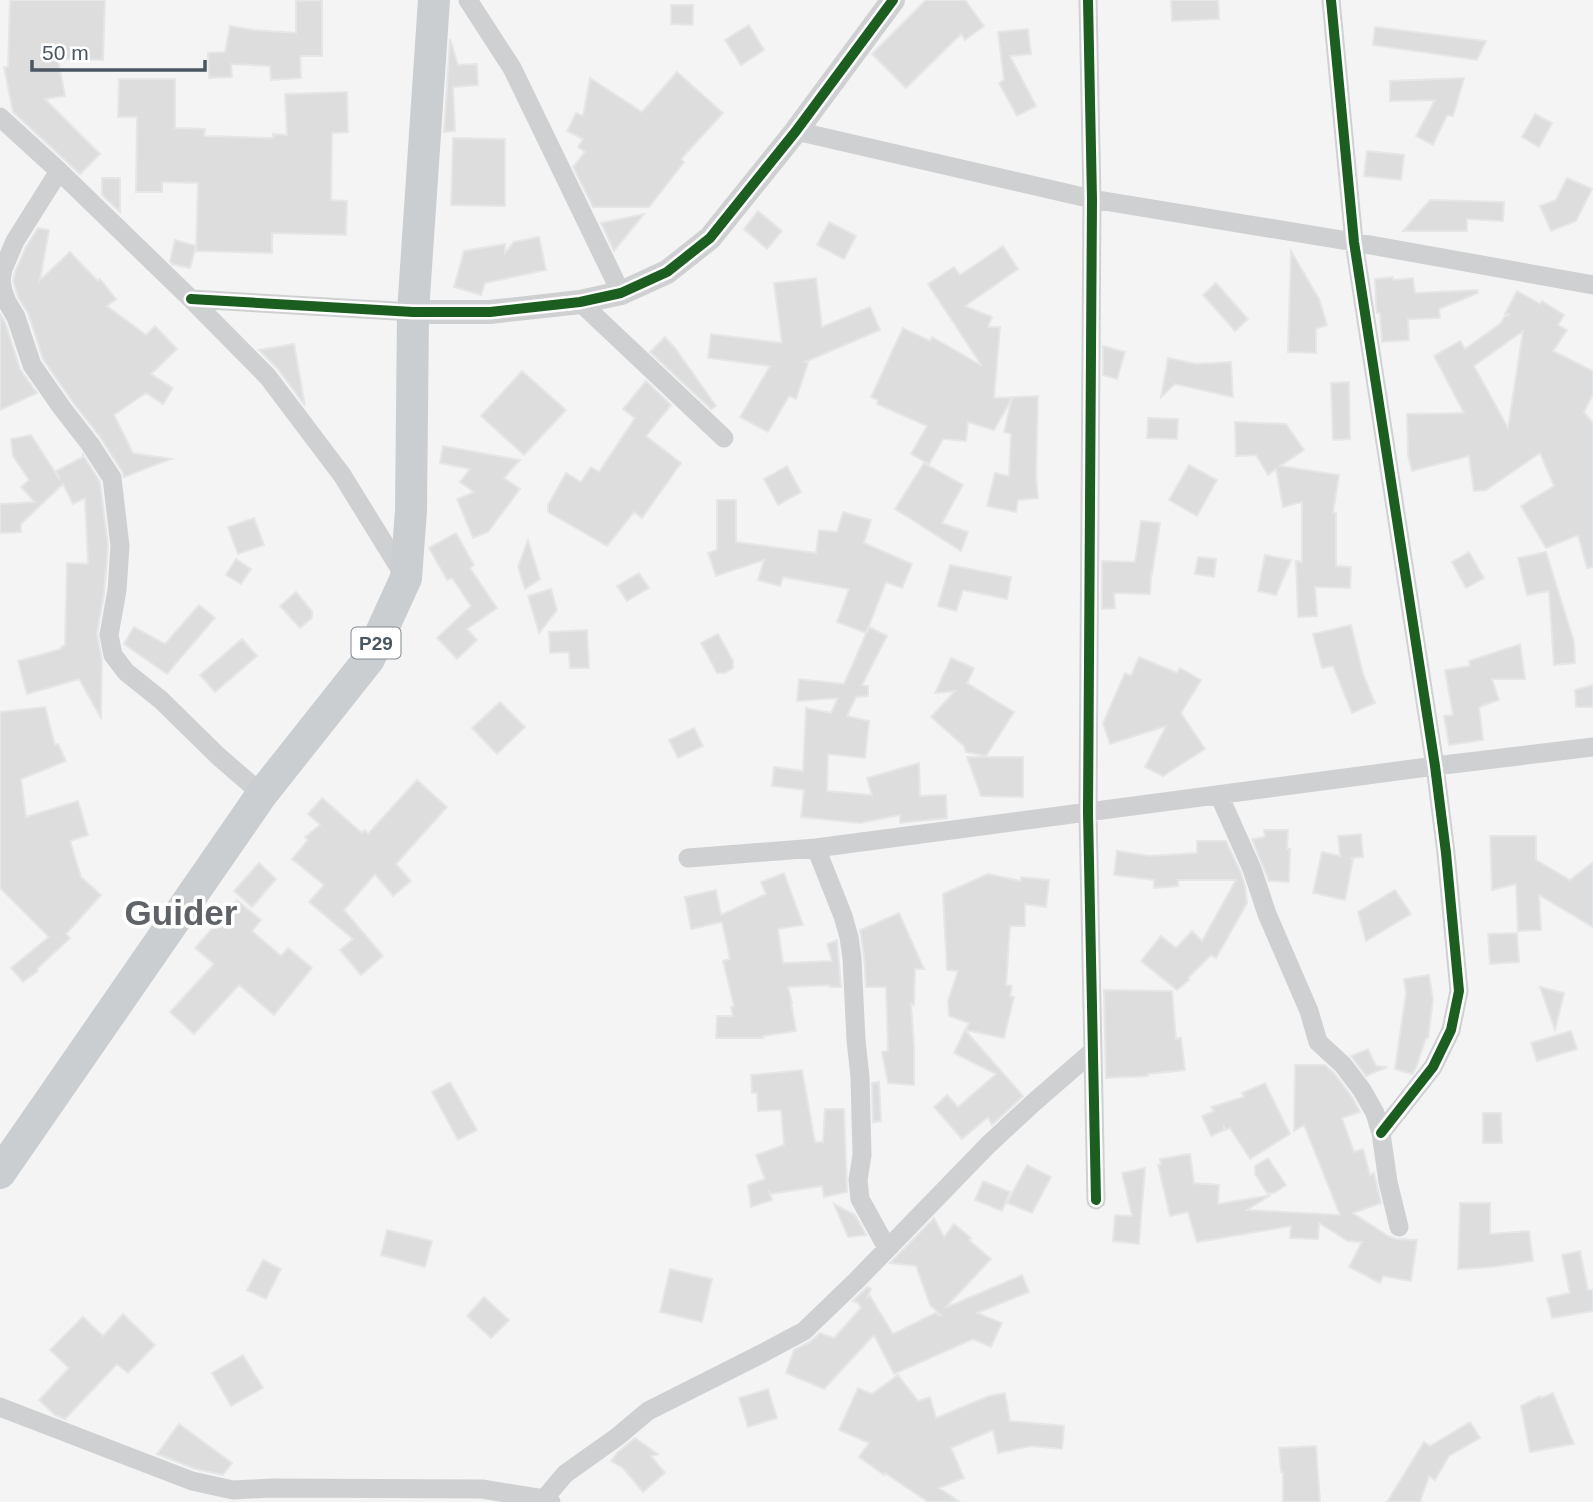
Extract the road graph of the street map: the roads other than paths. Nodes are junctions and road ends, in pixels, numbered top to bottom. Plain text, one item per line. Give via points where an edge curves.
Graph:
1 (434, 0) edge
2 (468, 0) edge
3 (893, 0) edge
4 (1088, 0) edge
5 (1331, 0) edge
6 (0, 117) edge
7 (796, 131) junction
8 (60, 171) junction
9 (1092, 199) junction
10 (1354, 242) junction
11 (1593, 285) edge
12 (621, 293) junction
13 (191, 299) junction
14 (580, 302) junction
15 (413, 312) junction
16 (724, 438) dead end
17 (406, 578) junction
18 (1593, 747) edge
19 (1435, 766) junction
20 (262, 794) junction
21 (1219, 795) junction
22 (1088, 813) junction
23 (816, 848) junction
24 (688, 858) dead end
25 (1093, 1051) junction
26 (1381, 1133) junction
27 (0, 1173) edge
28 (1096, 1200) dead end
29 (1399, 1227) dead end
30 (887, 1248) junction
31 (0, 1407) edge
32 (547, 1500) edge

1 - 15 main road, P29
2 - 12 street via 512,68
3 - 7 street
4 - 9 street
5 - 10 street
6 - 8 street
7 - 9 street
7 - 12 street via 710,238 667,272
8 - 13 street
8 - 20 street via 15,241 1,281 32,365 111,478 120,546 108,635 113,655 126,672
9 - 10 street
9 - 22 street
10 - 11 street
10 - 19 street
12 - 14 street
13 - 15 street
13 - 17 street via 268,377 342,475
14 - 15 street via 490,312
14 - 16 street
15 - 17 main road, P29
17 - 20 main road, P29 via 369,659
18 - 19 street
19 - 21 street
19 - 26 street via 1459,991 1451,1030 1433,1067
20 - 27 main road, P29
21 - 22 street
21 - 26 street via 1318,1042 1362,1090
22 - 23 street
22 - 25 street
23 - 24 street
23 - 30 street via 843,916 852,958 860,1077 860,1199
25 - 28 street
25 - 30 street via 988,1145
26 - 29 street
30 - 32 street via 804,1331 648,1411 565,1474
31 - 32 street via 192,1481 233,1490 482,1489

